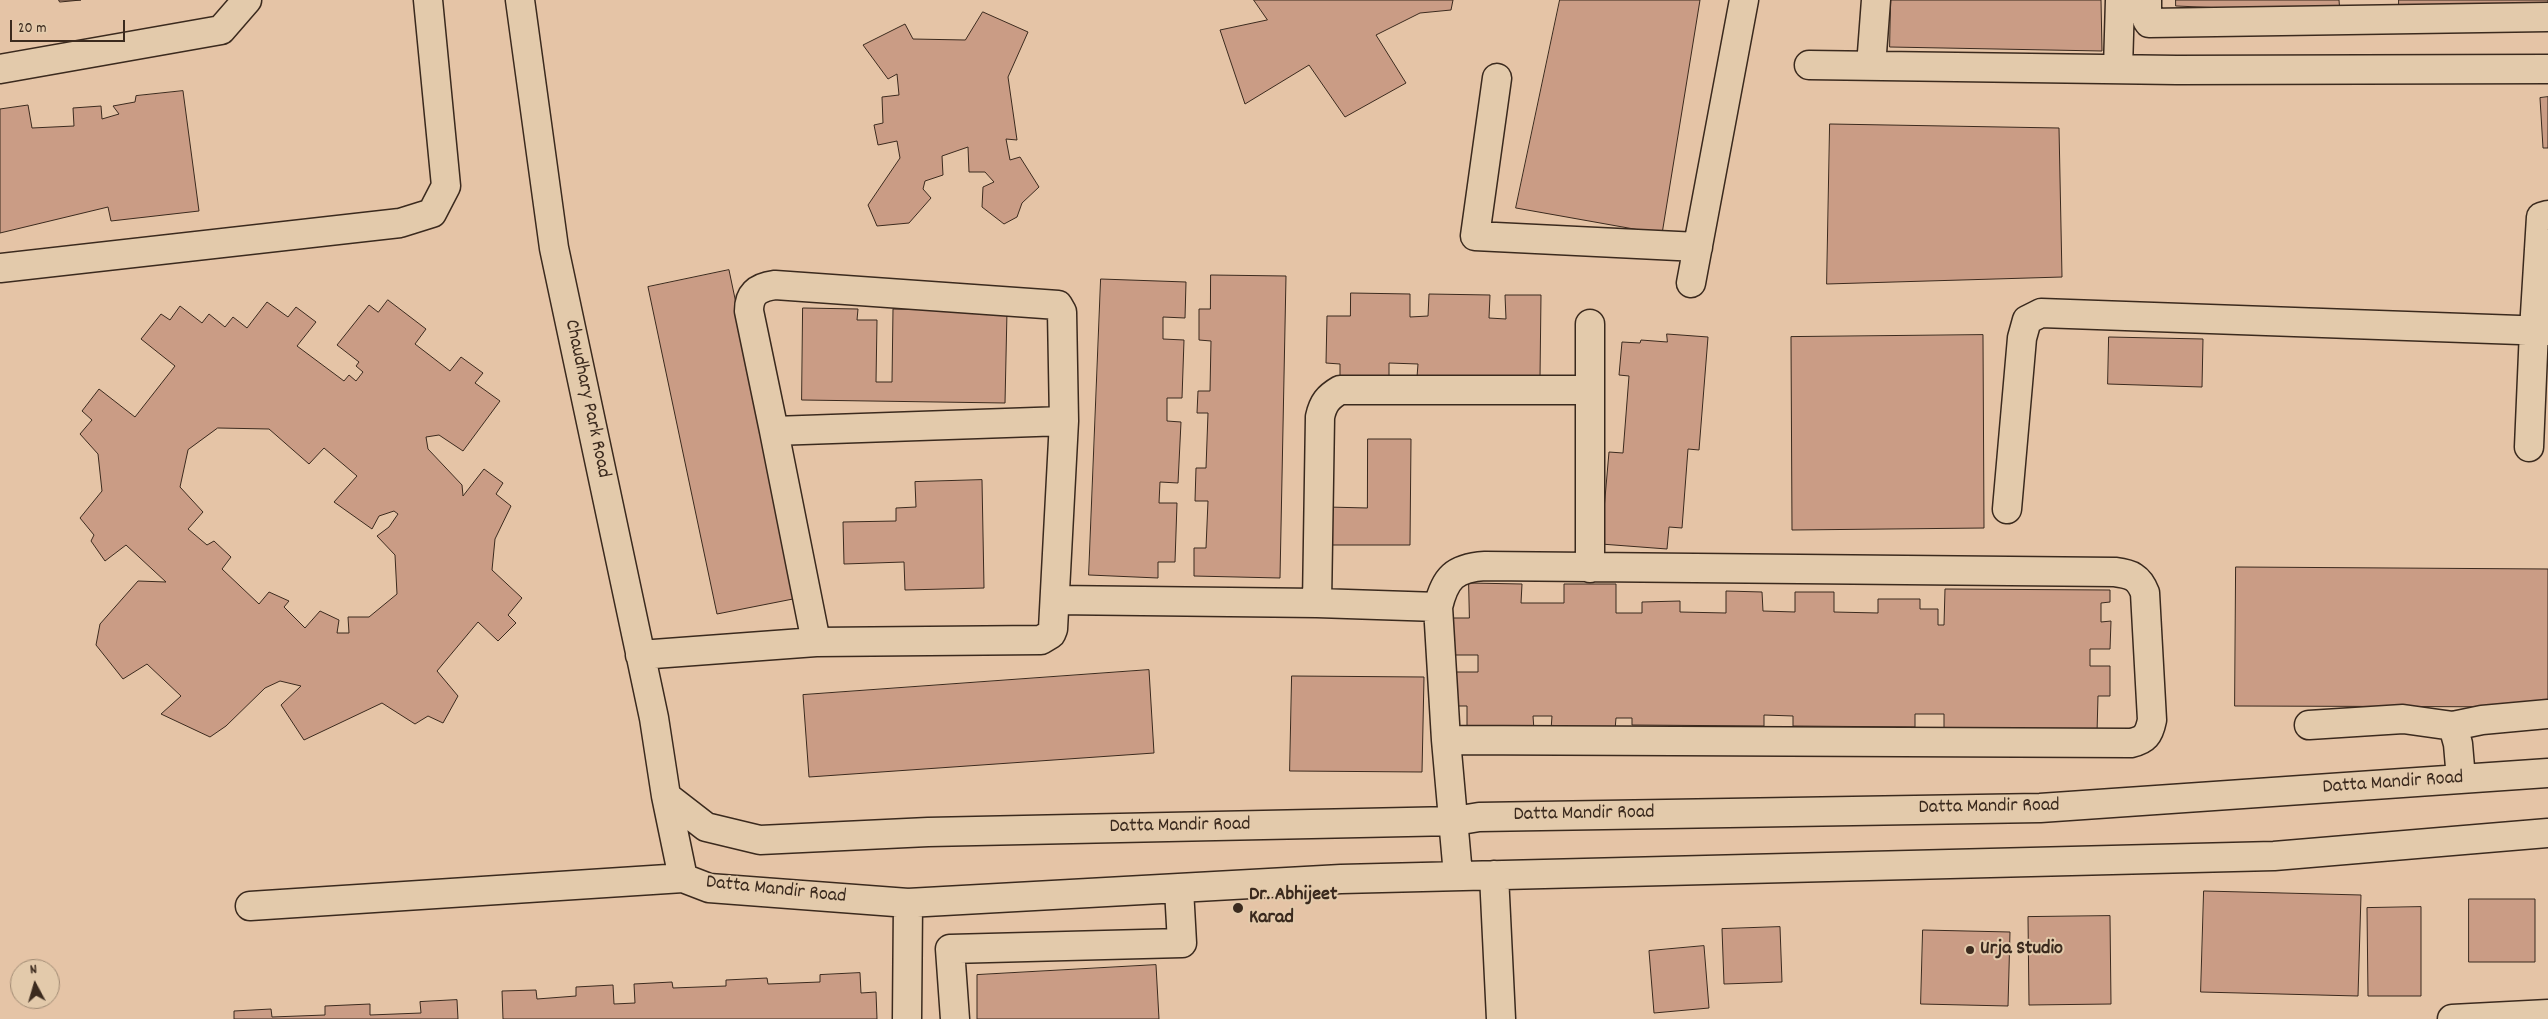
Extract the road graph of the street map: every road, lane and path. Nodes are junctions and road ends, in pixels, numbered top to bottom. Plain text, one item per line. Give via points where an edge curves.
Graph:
1 (247, 0) edge
2 (428, 0) edge
3 (520, 0) edge
4 (1744, 0) edge
5 (1876, 0) edge
6 (2120, 0) edge
7 (2147, 0) edge
8 (2371, 10) edge
9 (2548, 17) edge
10 (1809, 65) dead end
11 (1871, 66) junction
12 (0, 69) edge
13 (2118, 69) junction
14 (2548, 69) edge
15 (1497, 78) dead end
16 (2548, 215) edge
17 (1698, 247) junction
18 (0, 268) edge
19 (1691, 283) dead end
20 (1590, 324) dead end
21 (2541, 330) edge
22 (1589, 390) junction
23 (1064, 421) junction
24 (774, 431) junction
25 (2529, 447) dead end
26 (2007, 509) dead end
27 (1590, 568) junction
28 (1055, 600) junction
29 (1316, 603) junction
30 (1438, 607) junction
31 (816, 642) junction
32 (640, 655) junction
33 (2548, 714) edge
34 (2309, 725) dead end
35 (2453, 726) junction
36 (1446, 740) junction
37 (2548, 773) edge
38 (2461, 779) junction
39 (666, 796) junction
40 (1455, 821) junction
41 (2548, 833) edge
42 (1494, 875) junction
43 (1458, 876) junction
44 (683, 878) junction
45 (1180, 889) junction
46 (908, 903) junction
47 (250, 906) dead end
48 (2548, 1014) edge
49 (907, 1019) edge
50 (954, 1019) edge
51 (1501, 1019) edge
52 (2452, 1019) edge

1 - 12 street via 221,30
2 - 18 street via 446,186 432,213 400,223
3 - 32 street, Chaudhary Park Road via 554,248
4 - 17 street
5 - 11 street
6 - 13 street
7 - 8 street via 2147,20 2150,23
8 - 9 street
10 - 11 street
11 - 13 street
13 - 14 street
15 - 17 street via 1475,236
16 - 21 street via 2541,217
17 - 19 street
20 - 22 street
21 - 25 street
21 - 26 street via 2042,313 2027,320 2022,338
22 - 27 street
22 - 29 street via 1340,390 1328,397 1320,417
23 - 24 street
23 - 24 street via 1062,312 1058,305 775,285 757,290 749,302
23 - 28 street
24 - 31 street
27 - 30 street via 1468,568 1452,576 1442,589
27 - 36 street via 2129,574 2140,581 2145,593 2150,732 2142,740 2131,743
28 - 29 street
28 - 31 street via 1051,634 1040,640
29 - 30 street
30 - 36 street
31 - 32 street
32 - 39 street, Chaudhary Park Road
33 - 35 street
34 - 35 street via 2403,719
35 - 38 street
36 - 40 street
37 - 38 street, Datta Mandir Road
38 - 40 street, Datta Mandir Road via 2040,808 1479,817
39 - 40 street, Datta Mandir Road via 706,827 760,840 928,832
39 - 44 street, Datta Mandir Road
40 - 43 street
41 - 42 street, Datta Mandir Road via 2274,856
42 - 43 street, Datta Mandir Road
42 - 51 street
43 - 45 street, Datta Mandir Road
44 - 46 street, Datta Mandir Road via 709,888
44 - 47 street
45 - 46 street, Datta Mandir Road
45 - 50 street via 1182,944 950,949
46 - 49 street
48 - 52 street

